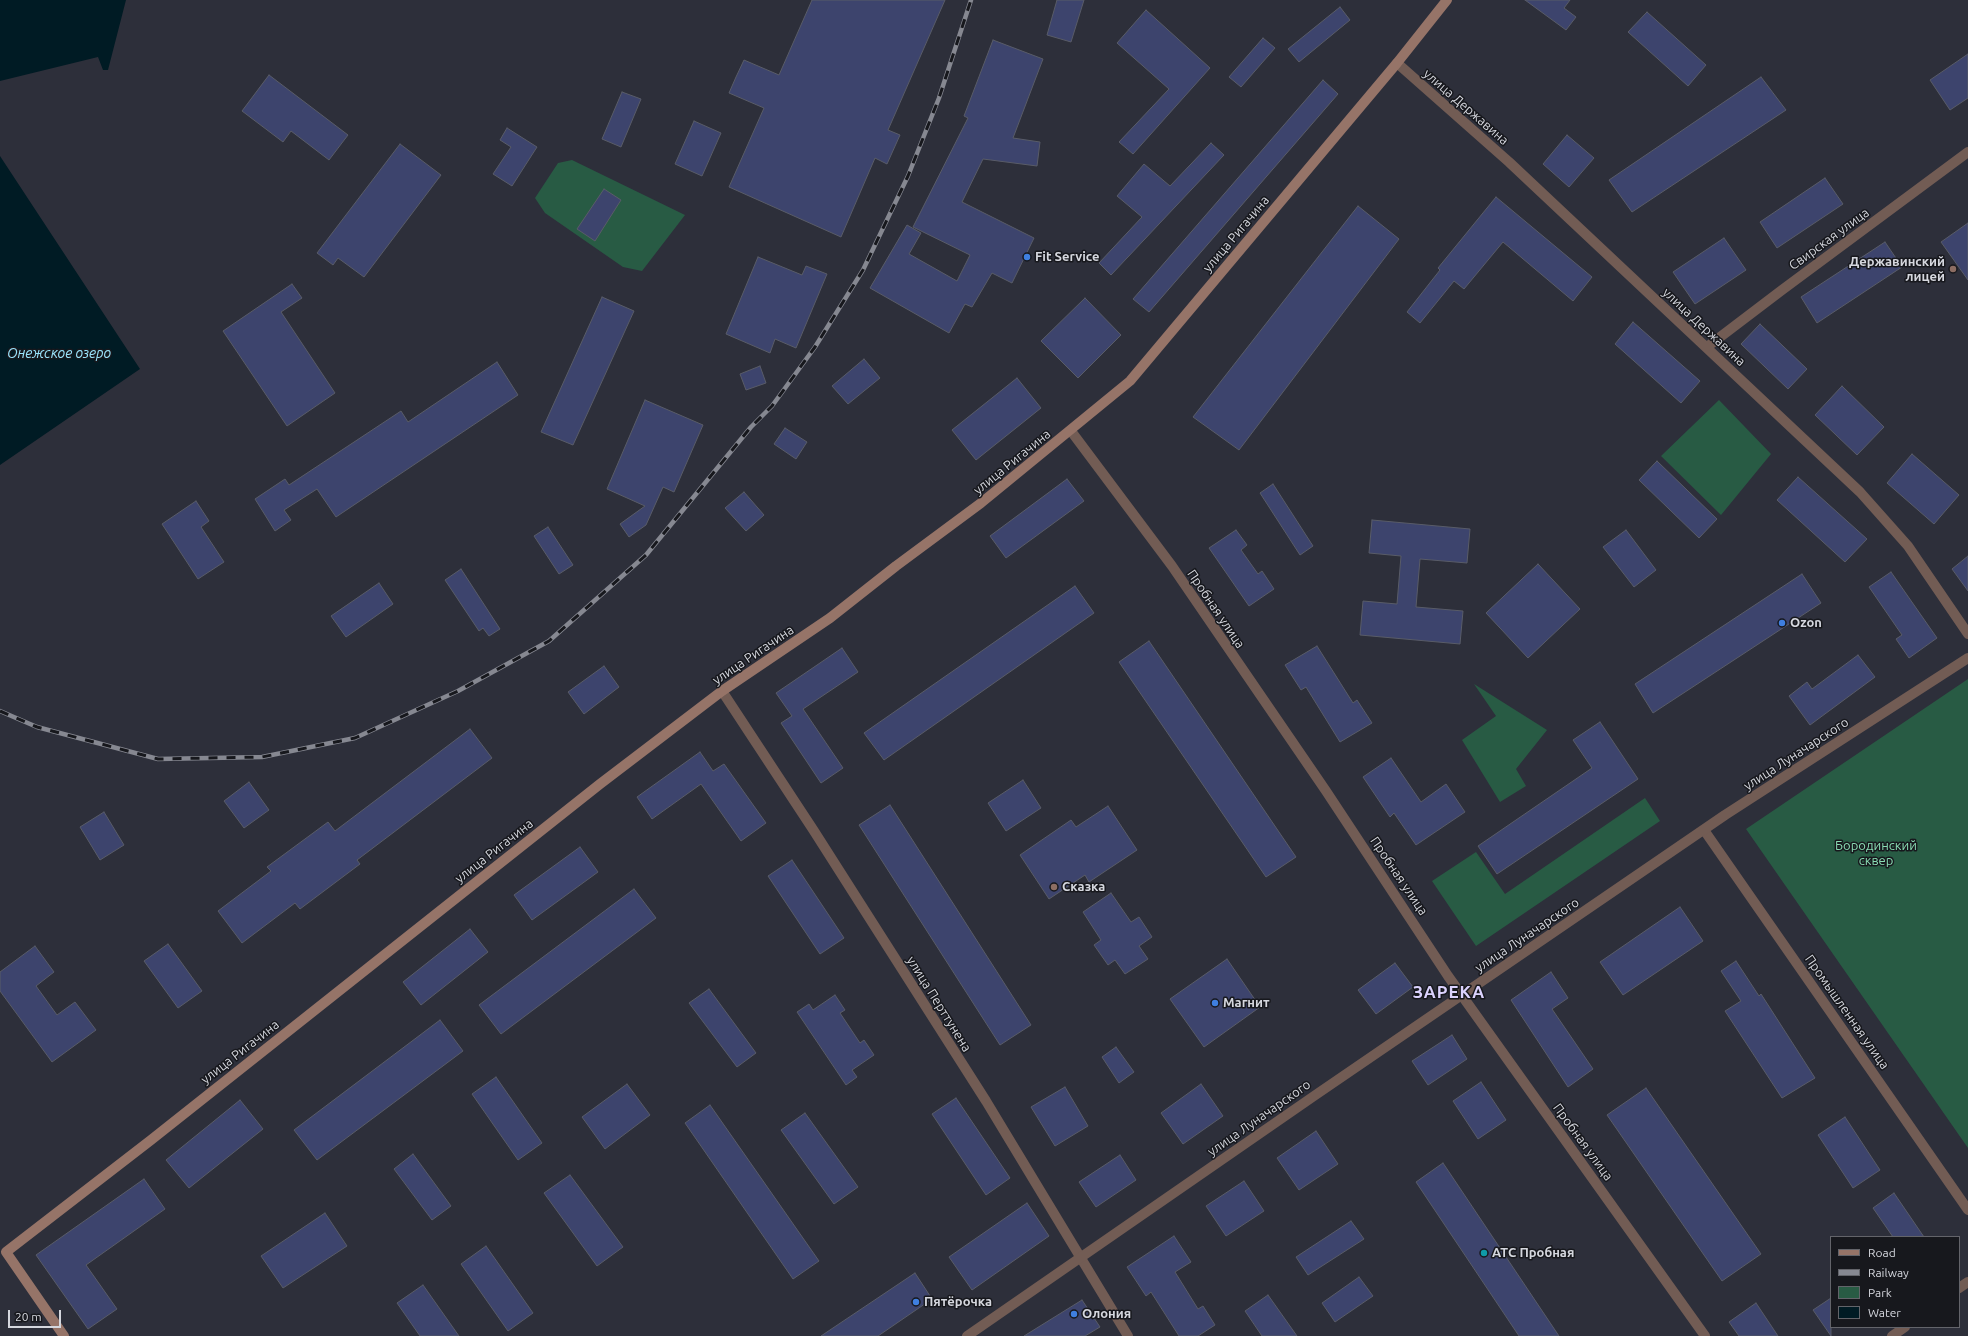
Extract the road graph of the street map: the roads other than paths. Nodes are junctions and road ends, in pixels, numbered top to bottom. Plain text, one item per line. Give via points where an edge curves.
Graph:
1 (1447, 0) edge
2 (1396, 63) junction
3 (1968, 152) edge
4 (1707, 347) junction
5 (1071, 431) junction
6 (1968, 634) edge
7 (1968, 658) edge
8 (722, 691) junction
9 (1704, 830) junction
10 (1462, 995) junction
11 (1968, 1210) edge
12 (3, 1254) edge
13 (1081, 1257) junction
14 (1904, 1328) edge
15 (64, 1336) edge
16 (967, 1336) edge
17 (1128, 1336) edge
18 (1705, 1336) edge
19 (1892, 1336) edge

1 - 2 main road, улица Ригачина
2 - 4 street, улица Державина via 1509,162
2 - 5 main road, улица Ригачина via 1130,381
3 - 4 street, Свирская улица
4 - 6 street, улица Державина via 1860,492 1908,546
5 - 8 main road, улица Ригачина via 830,618
5 - 10 street, Пробная улица via 1172,566
7 - 9 street, улица Луначарского
8 - 12 main road, улица Ригачина
8 - 13 street, улица Перттунена via 814,831
9 - 10 street, улица Луначарского
9 - 11 street, Промышленная улица
10 - 13 street, улица Луначарского
10 - 18 street, Пробная улица
12 - 15 main road
13 - 16 street, улица Луначарского
13 - 17 street, улица Перттунена
14 - 19 street

